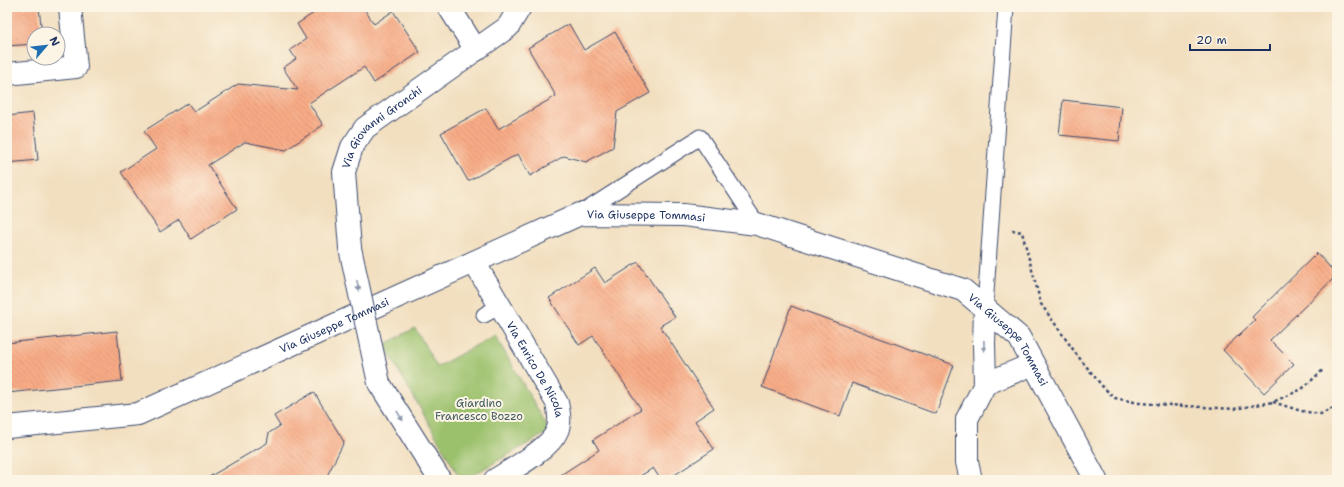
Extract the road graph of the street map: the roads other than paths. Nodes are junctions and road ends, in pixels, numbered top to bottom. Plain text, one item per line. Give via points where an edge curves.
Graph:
1 (70, 7) edge
2 (449, 7) edge
3 (520, 7) edge
4 (1006, 7) edge
5 (476, 50) junction
6 (7, 74) edge
7 (580, 214) junction
8 (757, 224) junction
9 (474, 262) junction
10 (985, 307) junction
11 (1033, 364) junction
12 (985, 384) junction
13 (7, 427) edge
14 (440, 480) edge
15 (495, 480) edge
16 (970, 480) edge
17 (1096, 480) edge

1 - 6 street via 76,67
2 - 5 street
3 - 5 street, Via Giovanni Gronchi via 508,27
4 - 10 lane
5 -> 14 street, Via Giovanni Gronchi, bridge via 365,128 352,146 344,172 350,248 379,383
7 - 8 street, Via Giuseppe Tommasi via 683,215
7 - 8 lane via 700,137
7 - 9 street, Via Giuseppe Tommasi
8 - 10 street, Via Giuseppe Tommasi via 963,290
9 - 13 street, Via Giuseppe Tommasi via 138,414
9 - 15 street, Via Enrico De Nicola via 492,310 557,403 560,416 558,430 552,440
10 - 11 street, Via Giuseppe Tommasi via 1019,337
10 -> 12 street
11 - 12 street
11 - 17 street, Via Giuseppe Tommasi
12 - 16 street via 967,419 967,462

